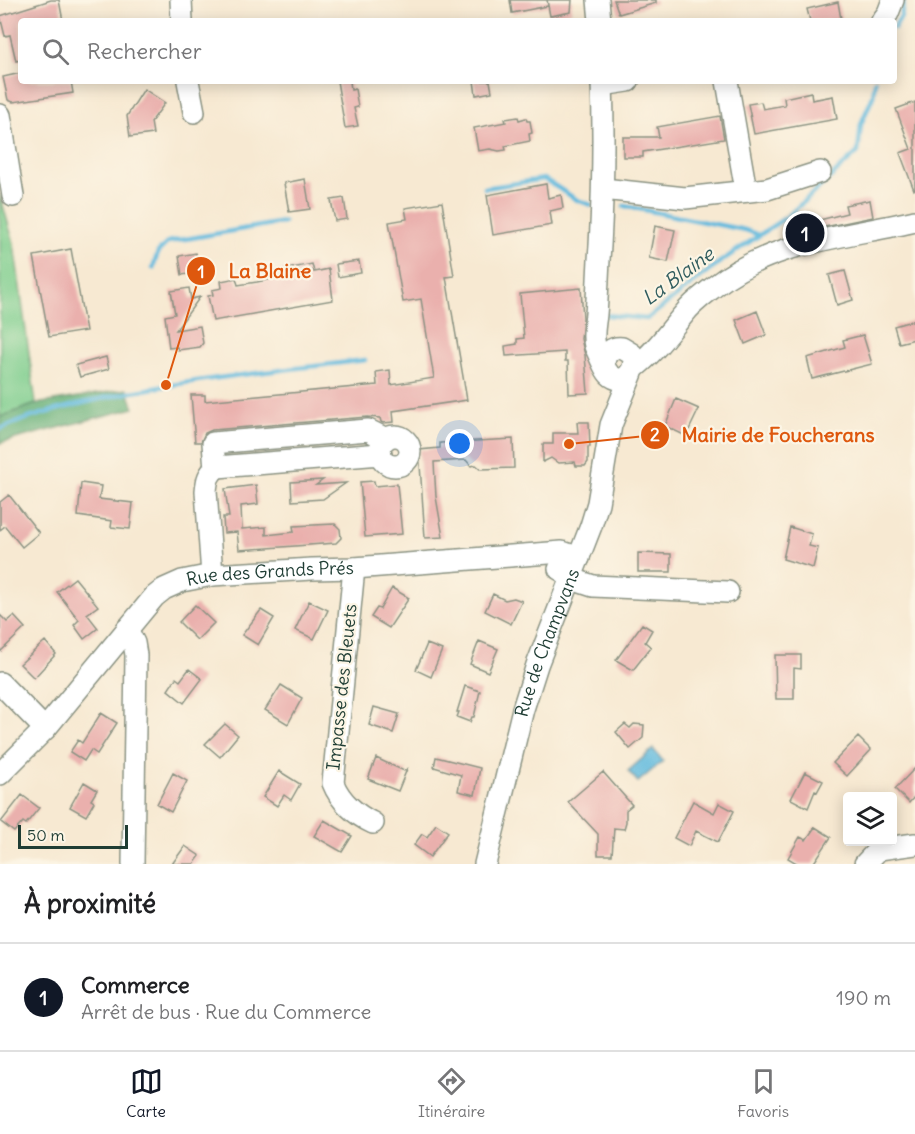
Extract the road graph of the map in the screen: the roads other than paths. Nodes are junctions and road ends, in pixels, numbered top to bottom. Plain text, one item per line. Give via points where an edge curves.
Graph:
1 (181, 0) edge
2 (598, 0) edge
3 (893, 0) edge
4 (182, 18) edge
5 (600, 18) edge
6 (884, 18) edge
7 (189, 84) edge
8 (602, 84) edge
9 (728, 84) edge
10 (194, 112) dead end
11 (0, 115) edge
12 (820, 172) dead end
13 (603, 189) junction
14 (746, 191) junction
15 (13, 196) dead end
16 (915, 221) edge
17 (596, 314) junction
18 (629, 360) junction
19 (605, 366) junction
20 (611, 425) junction
21 (384, 447) dead end
22 (571, 562) junction
23 (354, 568) junction
24 (212, 575) junction
25 (728, 592) dead end
26 (127, 629) junction
27 (0, 683) edge
28 (45, 729) junction
29 (0, 774) edge
30 (373, 823) dead end
31 (915, 844) edge
32 (133, 864) edge
33 (485, 864) edge
34 (865, 864) edge

1 - 4 street
2 - 5 street
3 - 6 street
7 - 10 street
8 - 13 street
9 - 14 street
11 - 15 street
12 - 14 street via 767,189
13 - 14 street via 685,198
13 - 17 street
16 - 18 street via 792,247 761,259 733,273 684,313 659,345
17 - 18 street via 604,331
17 - 19 street via 593,336
18 - 19 street via 611,350
18 - 20 street
19 - 20 street
20 - 22 street via 598,503 591,526
21 - 24 street via 368,430 213,443 215,469 208,477 206,490
22 - 23 street, Rue des Grands Prés via 535,555
22 - 25 street via 593,586
22 - 33 street, Rue de Champvans via 523,710
23 - 24 street, Rue des Grands Prés
23 - 30 street, Impasse des Bleuets via 333,783 359,817
24 - 26 street, Rue des Grands Prés via 164,589
26 - 28 street, Rue des Grands Prés
26 - 32 street via 136,655
27 - 28 street
28 - 29 street, Rue des Grands Prés
31 - 34 street via 879,849

